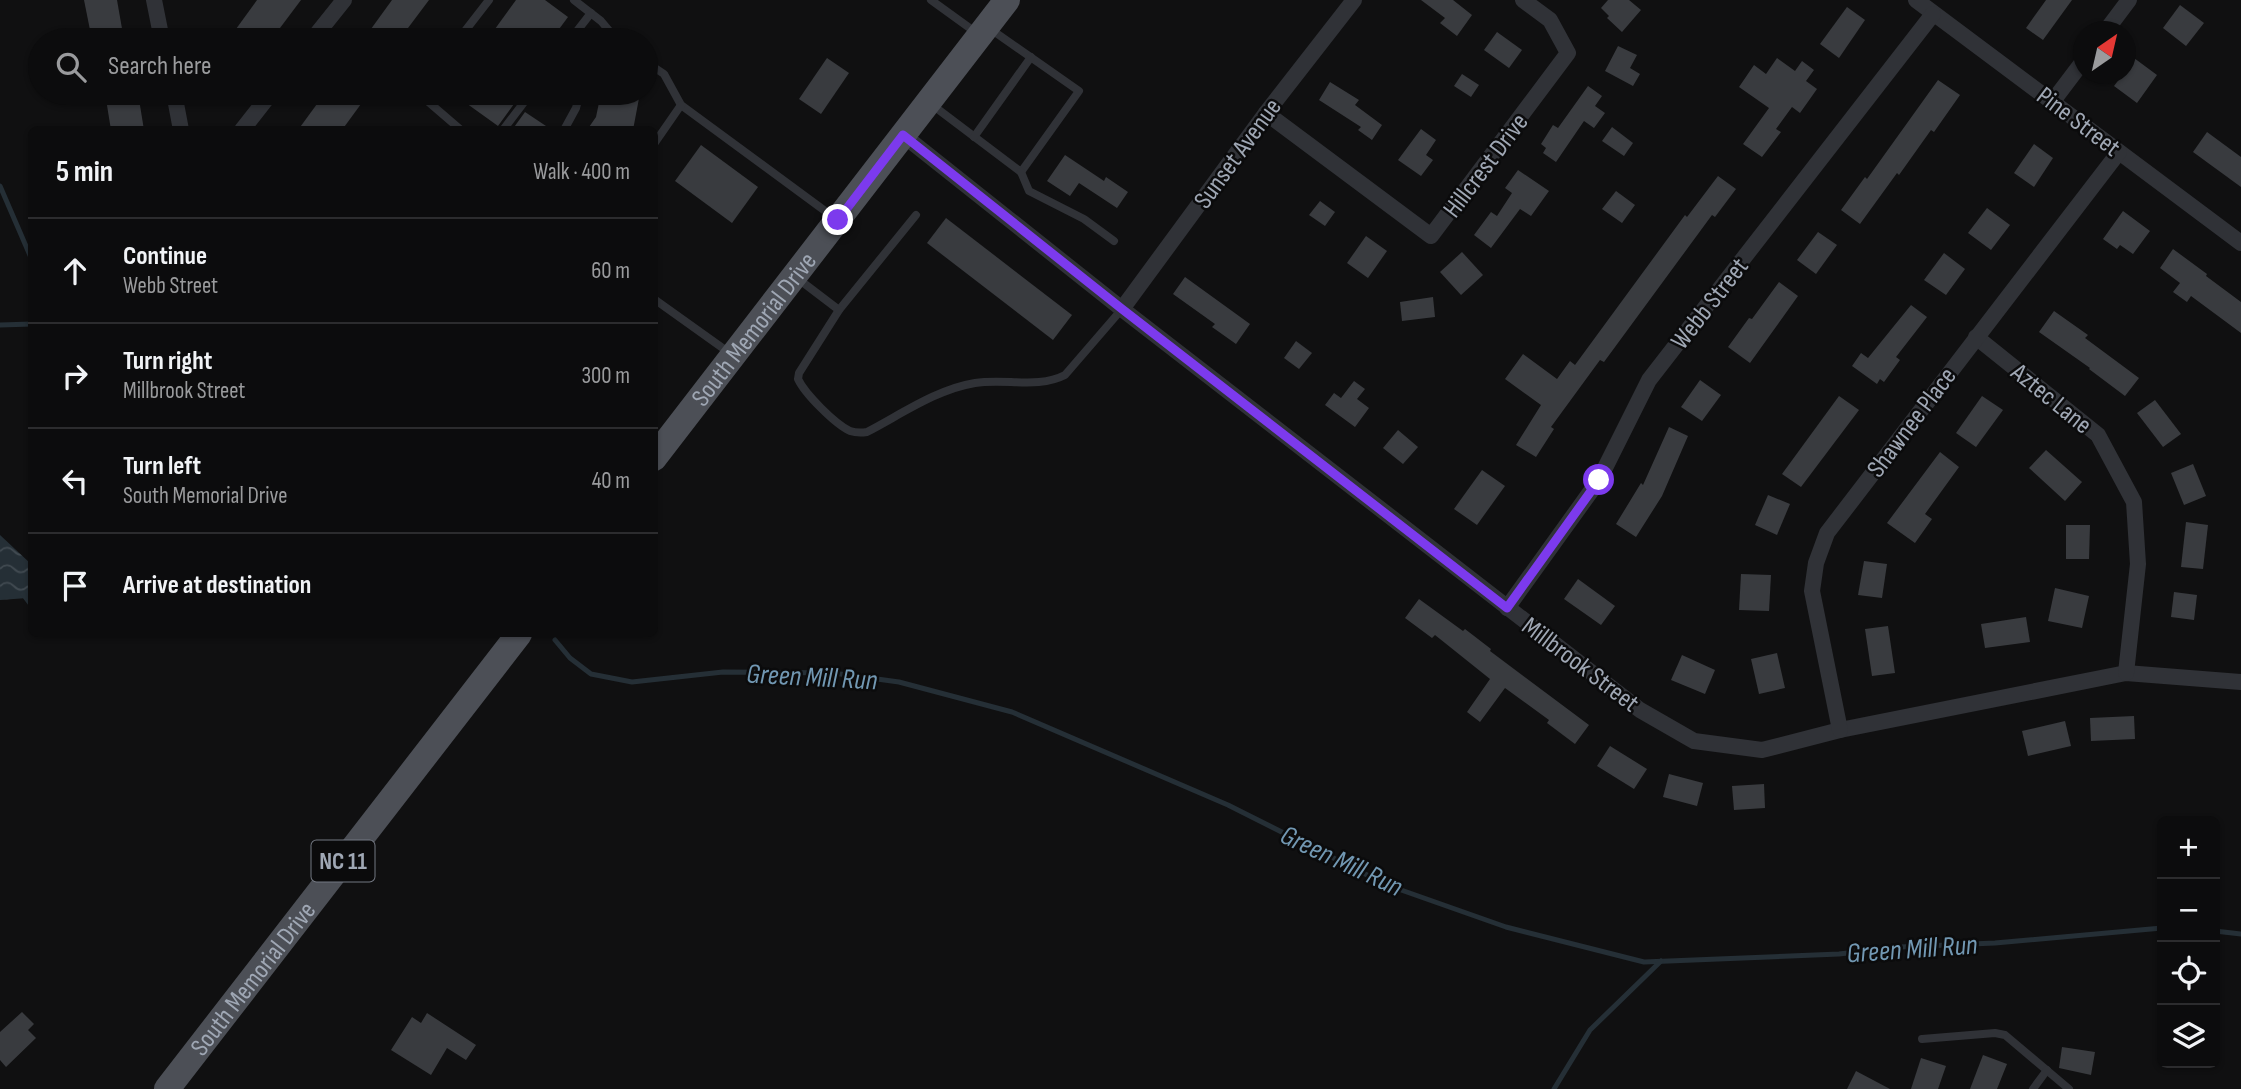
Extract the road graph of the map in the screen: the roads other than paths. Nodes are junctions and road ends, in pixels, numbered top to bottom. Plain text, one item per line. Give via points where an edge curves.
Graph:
1 (154, 0) edge
2 (344, 0) edge
3 (489, 0) edge
4 (574, 0) edge
5 (931, 0) edge
6 (1007, 0) edge
7 (1354, 0) edge
8 (1523, 0) edge
9 (1916, 0) edge
10 (2129, 0) edge
11 (591, 13) junction
12 (1933, 14) junction
13 (2113, 21) edge
14 (160, 28) edge
15 (322, 28) edge
16 (467, 28) edge
17 (579, 28) edge
18 (607, 28) edge
19 (984, 31) junction
20 (1031, 57) junction
21 (658, 70) edge
22 (2073, 75) edge
23 (2053, 101) junction
24 (928, 103) junction
25 (176, 105) edge
26 (262, 105) edge
27 (432, 105) edge
28 (522, 105) edge
29 (577, 105) edge
30 (681, 105) junction
31 (1266, 113) junction
32 (180, 126) edge
33 (245, 126) edge
34 (456, 126) edge
35 (506, 126) edge
36 (566, 126) edge
37 (903, 135) junction
38 (974, 136) junction
39 (658, 138) edge
40 (2119, 152) junction
41 (1021, 172) junction
42 (916, 215) dead end
43 (838, 220) junction
44 (1114, 240) dead end
45 (2241, 243) edge
46 (795, 276) junction
47 (658, 302) edge
48 (1122, 309) junction
49 (839, 310) junction
50 (1976, 337) junction
51 (733, 355) junction
52 (658, 453) edge
53 (1507, 608) junction
54 (517, 637) edge
55 (2126, 673) junction
56 (2241, 682) edge
57 (1840, 730) junction
58 (1922, 1039) dead end
59 (2047, 1070) junction
60 (167, 1089) edge
61 (2033, 1089) edge
62 (2069, 1089) edge

1 - 14 street
2 - 15 street
3 - 16 lane
4 - 11 lane
5 - 19 lane
6 - 19 main road, South Memorial Drive
7 - 31 street, Sunset Avenue
8 - 31 street, Hillcrest Drive via 1550,20 1569,53 1431,236
9 - 12 street, Pine Street
10 - 13 street
11 - 17 lane
11 - 18 lane
12 - 23 street, Pine Street
12 - 53 street, Webb Street via 1649,380 1599,480
19 - 20 lane
19 - 24 main road, South Memorial Drive
20 - 38 lane
20 - 41 lane via 1079,91
21 - 30 lane
22 - 23 street
23 - 40 street, Pine Street
24 - 37 main road, South Memorial Drive
24 - 38 lane
25 - 32 street
26 - 33 street
27 - 34 lane
28 - 35 lane
29 - 36 lane
30 - 39 lane
30 - 43 lane
31 - 48 street, Sunset Avenue
37 - 43 main road, South Memorial Drive
37 - 48 street, Millbrook Street
38 - 41 lane
40 - 45 street, Pine Street
40 - 50 street, Shawnee Place
41 - 44 lane via 1030,191
42 - 49 lane
43 - 46 main road, South Memorial Drive
46 - 49 lane
46 - 51 main road, South Memorial Drive
47 - 51 lane
48 - 49 lane via 1065,375 1053,381 958,387 859,433 836,420 798,379
48 - 53 street, Millbrook Street
50 - 55 street, Aztec Lane via 2098,435 2134,502 2138,565
50 - 57 street, Shawnee Place via 1827,533 1816,563 1812,591
51 - 52 main road, South Memorial Drive
53 - 57 street, Millbrook Street via 1640,710 1694,741 1762,750
54 - 60 main road, South Memorial Drive / NC 11
55 - 56 street, Millbrook Street
55 - 57 street, Millbrook Street
58 - 59 lane via 2005,1035
59 - 61 lane
59 - 62 lane

